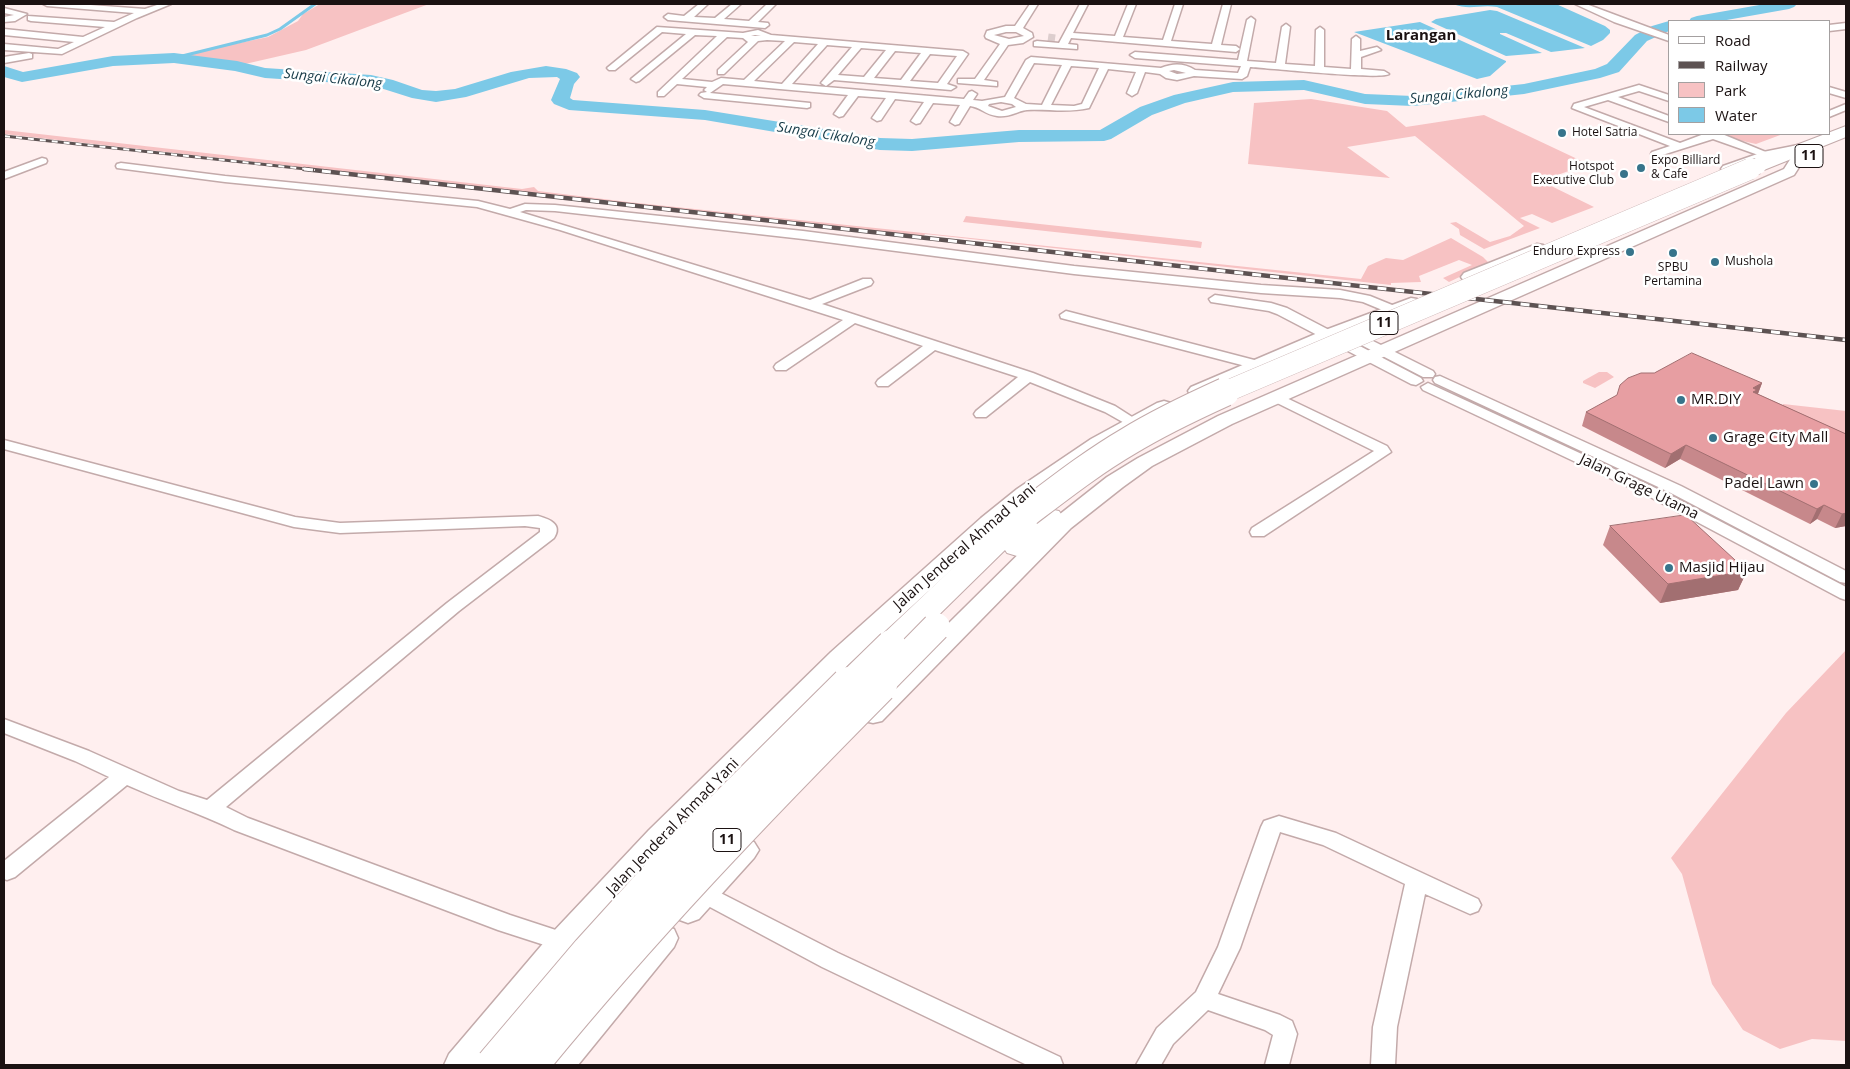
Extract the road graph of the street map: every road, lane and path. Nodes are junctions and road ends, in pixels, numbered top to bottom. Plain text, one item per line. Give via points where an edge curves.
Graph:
1 (47, 4) edge
2 (126, 4) edge
3 (167, 4) edge
4 (704, 4) edge
5 (738, 4) edge
6 (772, 4) edge
7 (1034, 4) edge
8 (1084, 4) edge
9 (1132, 4) edge
10 (1179, 4) edge
11 (1227, 4) edge
12 (1579, 4) edge
13 (83, 5) edge
14 (114, 9) junction
15 (4, 11) edge
16 (144, 12) junction
17 (24, 16) junction
18 (668, 17) dead end
19 (687, 18) junction
20 (4, 19) edge
21 (1011, 20) dead end
22 (1251, 20) dead end
23 (717, 21) junction
24 (751, 24) junction
25 (115, 25) junction
26 (1846, 26) edge
27 (1286, 27) dead end
28 (1830, 28) edge
29 (1006, 29) junction
30 (1018, 29) junction
31 (1320, 30) dead end
32 (4, 31) edge
33 (694, 32) junction
34 (725, 34) junction
35 (761, 37) junction
36 (1029, 37) junction
37 (1666, 37) edge
38 (792, 39) junction
39 (1118, 39) junction
40 (85, 40) junction
41 (1065, 40) junction
42 (1356, 40) dead end
43 (825, 42) junction
44 (1005, 42) junction
45 (1166, 43) junction
46 (1037, 44) tunnel mouth
47 (858, 45) junction
48 (4, 47) edge
49 (1216, 47) junction
50 (892, 48) junction
51 (1087, 48) dead end
52 (1236, 49) dead end
53 (1377, 50) dead end
54 (927, 51) junction
55 (51, 52) junction
56 (1356, 57) junction
57 (4, 60) edge
58 (1366, 60) dead end
59 (1068, 63) junction
60 (1244, 64) junction
61 (1105, 66) junction
62 (1280, 67) junction
63 (612, 68) dead end
64 (1130, 68) junction
65 (1142, 69) junction
66 (1163, 70) junction
67 (1319, 70) junction
68 (721, 72) dead end
69 (1192, 73) junction
70 (1356, 73) junction
71 (1384, 74) dead end
72 (832, 77) junction
73 (676, 79) junction
74 (867, 80) junction
75 (904, 83) junction
76 (951, 83) junction
77 (746, 84) junction
78 (994, 84) dead end
79 (714, 85) junction
80 (976, 86) junction
81 (784, 87) junction
82 (820, 90) junction
83 (1830, 90) edge
84 (855, 93) junction
85 (1132, 93) dead end
86 (661, 94) dead end
87 (1846, 95) edge
88 (892, 96) junction
89 (1608, 97) junction
90 (1668, 98) edge
91 (1009, 99) junction
92 (930, 100) junction
93 (968, 103) junction
94 (982, 104) junction
95 (1022, 107) junction
96 (1846, 107) edge
97 (1045, 108) junction
98 (839, 114) dead end
99 (1830, 114) edge
100 (877, 118) dead end
101 (1668, 119) edge
102 (916, 121) dead end
103 (955, 122) dead end
104 (1846, 131) edge
105 (1710, 135) edge
106 (1715, 135) edge
107 (1846, 142) edge
108 (1679, 146) junction
109 (1656, 154) dead end
110 (1799, 155) junction
111 (1761, 159) junction
112 (42, 161) dead end
113 (121, 166) dead end
114 (5, 174) edge
115 (511, 212) junction
116 (1524, 254) junction
117 (1563, 271) junction
118 (867, 282) dead end
119 (1215, 299) dead end
120 (810, 305) junction
121 (1392, 310) junction
122 (1066, 315) dead end
123 (853, 319) junction
124 (1335, 333) junction
125 (931, 346) junction
126 (1376, 354) junction
127 (1257, 365) junction
128 (781, 367) dead end
129 (1028, 376) junction
130 (883, 383) dead end
131 (1276, 397) junction
132 (981, 414) dead end
133 (1133, 422) junction
134 (4, 444) edge
135 (1571, 448) junction
136 (1258, 532) dead end
137 (1010, 541) junction
138 (1846, 578) edge
139 (1846, 594) edge
140 (4, 726) edge
141 (124, 776) junction
142 (210, 809) junction
143 (7, 871) dead end
144 (1417, 880) junction
145 (703, 893) junction
146 (1470, 905) dead end
147 (563, 942) junction
148 (522, 990) junction
149 (1204, 999) junction
150 (596, 1016) junction
151 (461, 1065) edge
152 (494, 1065) edge
153 (530, 1065) edge
154 (558, 1065) edge
155 (1051, 1065) edge
156 (1148, 1065) edge
157 (1277, 1065) edge
158 (1383, 1065) edge

1 - 13 street
1 - 17 street
2 - 14 street
3 - 16 street
4 - 19 street
5 - 23 street
6 - 24 street
7 - 30 street
8 - 41 street
9 - 39 street
10 - 45 street
11 - 49 street
12 - 37 street
13 - 14 street
14 - 16 street
15 - 17 street
16 - 25 street
17 - 20 street
17 - 25 street
17 - 32 street
18 - 19 street
19 - 23 street
21 - 29 street
22 - 60 street
23 - 24 street
24 - 35 street via 769,25
25 - 40 street
26 - 28 street
27 - 62 street
29 - 30 street
29 - 44 street via 989,35
30 - 36 street via 1027,32
31 - 67 street
32 - 40 street
33 - 34 street
33 - 63 street via 658,29
33 - 73 street via 640,77
34 - 35 street via 745,36 746,39
34 - 73 street
35 - 38 street
35 - 68 street
36 - 41 street
36 - 44 street
38 - 43 street
38 - 77 street
39 - 41 street
39 - 45 street
40 - 55 street via 62,51
41 - 46 street
41 - 51 street
42 - 56 street
43 - 47 street
43 - 81 street
44 - 80 street
45 - 49 street
47 - 50 street
47 - 72 street
48 - 55 street
49 - 52 street
50 - 54 street
50 - 74 street
53 - 56 street
54 - 75 street
54 - 76 street via 963,54
55 - 57 street
56 - 58 street
56 - 70 street
59 - 61 street
59 - 91 street via 1031,60 1013,85
59 - 97 street
60 - 62 street
60 - 64 street via 1135,52
60 - 69 street via 1242,76
61 - 64 street
61 - 97 street via 1086,106
62 - 67 street
64 - 65 street
65 - 66 street
65 - 85 street
66 - 69 street via 1180,67
66 - 69 street via 1174,79
67 - 70 street
70 - 71 street
72 - 74 street
72 - 82 street
73 - 79 street
73 - 86 street
74 - 75 street
75 - 76 street
76 - 80 street
77 - 79 street via 721,81
77 - 81 street
78 - 80 street
79 - 82 street via 704,95 804,108
80 - 93 street
81 - 82 street
82 - 84 street
83 - 87 street
84 - 88 street
84 - 98 street
88 - 92 street
88 - 100 street
89 - 90 street via 1639,88
89 - 101 street
89 - 108 street via 1576,106
91 - 94 street
91 - 95 street
92 - 93 street
92 - 102 street
93 - 94 street
93 - 103 street
94 - 95 street via 985,110 999,117
95 - 97 street
96 - 99 street
104 - 110 highway, Jalan Jenderal Ahmad Yani / 11
105 - 108 street
106 - 111 street
107 - 110 highway, Jalan Jenderal Ahmad Yani / 11
108 - 109 street
110 - 111 street, Jalan Jenderal Ahmad Yani
110 - 117 street, Jalan Jenderal Ahmad Yani via 1789,172
111 - 116 street, Jalan Jenderal Ahmad Yani
111 - 137 highway, Jalan Jenderal Ahmad Yani / 11 via 1487,292 1193,421 1142,450
112 - 114 street
113 - 115 street via 467,202
115 - 120 street
115 - 121 street via 525,207 555,208 1074,270 1340,294 1366,299
116 - 117 street via 1520,259 1532,268 1549,273
116 - 121 street, Jalan Jenderal Ahmad Yani
117 - 126 street, Jalan Jenderal Ahmad Yani
118 - 120 street
119 - 124 street, Jalan Grage Utama via 1270,307
120 - 123 street
121 - 124 street, Jalan Jenderal Ahmad Yani
122 - 127 street
123 - 125 street
123 - 128 street
124 - 126 street, Jalan Grage Utama
124 - 127 street, Jalan Jenderal Ahmad Yani
125 - 129 street
125 - 130 street
126 - 131 street, Jalan Jenderal Ahmad Yani
126 - 135 street, Jalan Grage Utama
127 - 133 street, Jalan Jenderal Ahmad Yani
129 - 132 street
129 - 133 street via 1110,409
131 - 136 street via 1383,452
131 - 145 street, Jalan Jenderal Ahmad Yani via 1145,462 1063,523 837,749
133 - 147 street, Jalan Jenderal Ahmad Yani via 1065,464 989,523 840,658 659,838
134 - 142 street via 294,522 340,528 525,521 548,525 548,534 453,607
135 - 138 street, Jalan Grage Utama via 1675,489
135 - 139 street, Jalan Grage Utama
137 - 152 highway, Jalan Jenderal Ahmad Yani / 11, bridge via 743,789 650,884
137 - 153 highway, Jalan Jenderal Ahmad Yani / 11, bridge via 668,903
140 - 141 street
141 - 142 street
141 - 143 street
142 - 147 street via 241,824
144 - 146 street
144 - 149 street via 1329,839 1278,824 1271,827 1229,948
144 - 158 street via 1385,1027
145 - 150 street, Jalan Jenderal Ahmad Yani
145 - 155 street via 830,960
147 - 148 street, Jalan Jenderal Ahmad Yani
148 - 150 street via 525,1016 538,1027 558,1032
148 - 151 street, Jalan Jenderal Ahmad Yani
149 - 156 street via 1165,1036
149 - 157 street via 1284,1029
150 - 154 street, Jalan Jenderal Ahmad Yani

